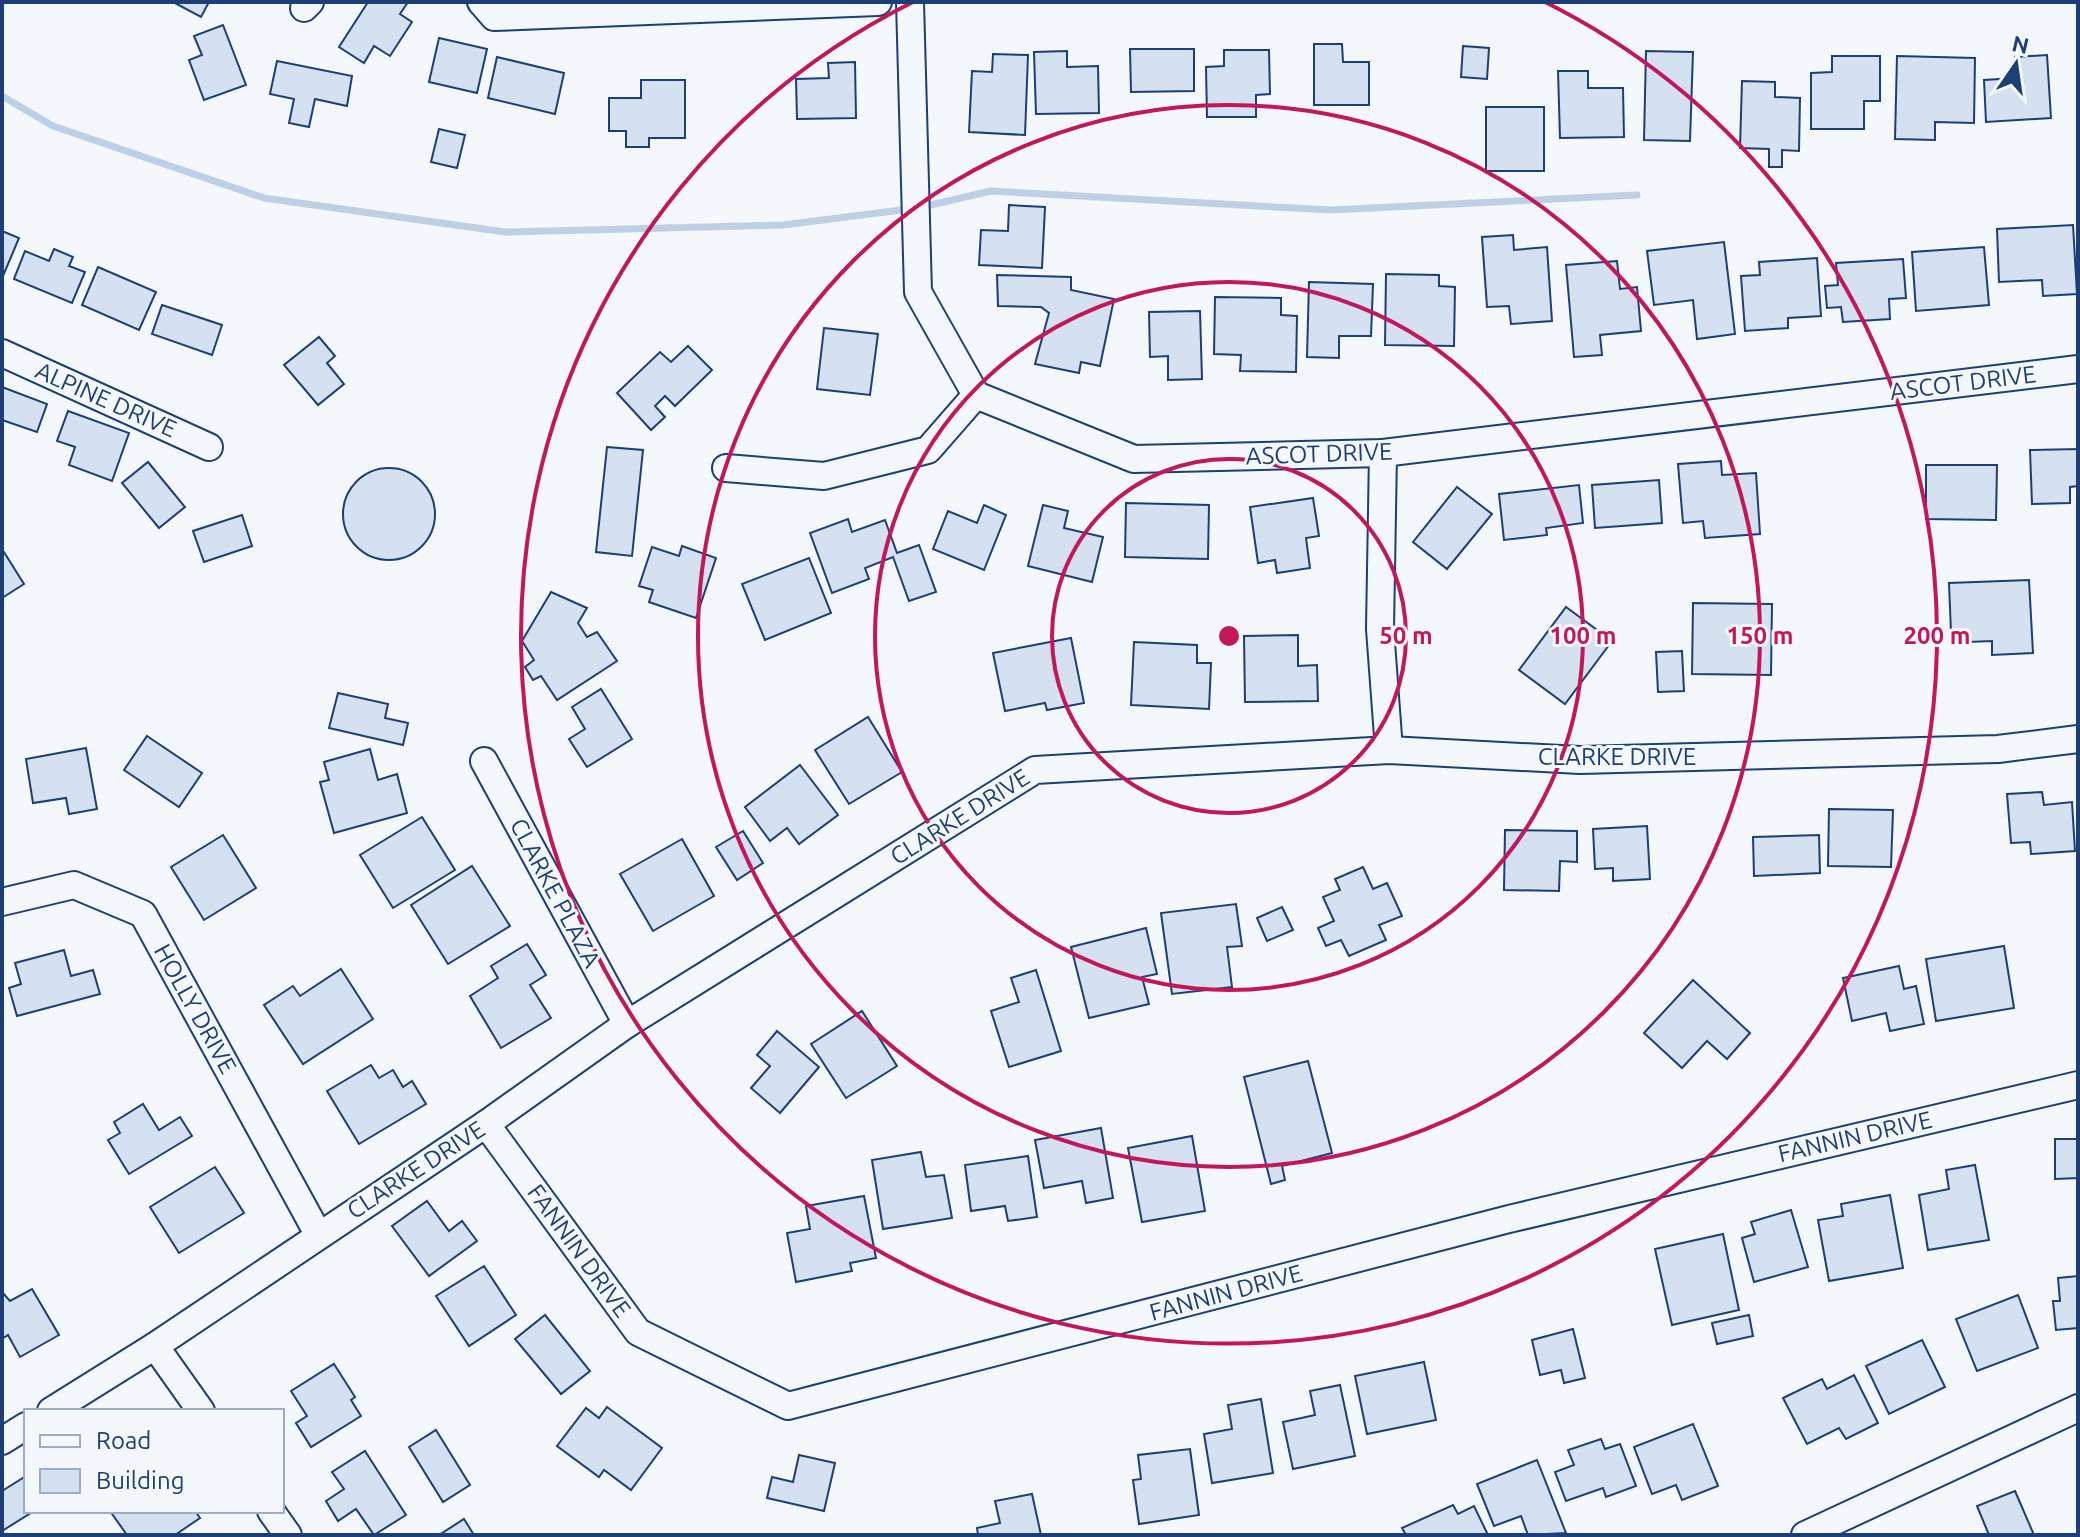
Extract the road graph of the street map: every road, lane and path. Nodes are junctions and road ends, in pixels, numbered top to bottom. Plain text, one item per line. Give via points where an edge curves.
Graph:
1 (481, 2) edge
2 (878, 2) edge
3 (910, 2) edge
4 (2, 353) edge
5 (2078, 369) edge
6 (976, 395) junction
7 (209, 447) dead end
8 (1383, 453) junction
9 (726, 468) dead end
10 (2078, 739) edge
11 (1389, 750) junction
12 (484, 761) dead end
13 (2, 902) edge
14 (627, 1024) junction
15 (2078, 1085) edge
16 (486, 1124) junction
17 (318, 1234) junction
18 (155, 1346) junction
19 (2078, 1408) edge
20 (54, 1409) edge
21 (200, 1409) edge
22 (24, 1427) edge
23 (2, 1441) edge
24 (272, 1513) edge
25 (288, 1535) edge
26 (1805, 1535) edge

1 - 2 street via 494,17
3 - 6 street via 918,292
4 - 7 street, ALPINE DRIVE
5 - 8 street, ASCOT DRIVE
6 - 8 street, ASCOT DRIVE via 1134,459
6 - 9 street via 928,450 824,476
8 - 11 street via 1380,629
10 - 11 street, CLARKE DRIVE via 1998,749 1580,760
11 - 14 street, CLARKE DRIVE via 1035,770
12 - 14 street, CLARKE PLAZA
13 - 17 street, HOLLY DRIVE via 74,885 143,914
14 - 16 street, CLARKE DRIVE
15 - 16 street, FANNIN DRIVE via 1509,1219 788,1406 638,1332
16 - 17 street, CLARKE DRIVE
17 - 18 street, CLARKE DRIVE
18 - 20 street, CLARKE DRIVE
18 - 21 street
19 - 26 street
22 - 23 street
24 - 25 street

